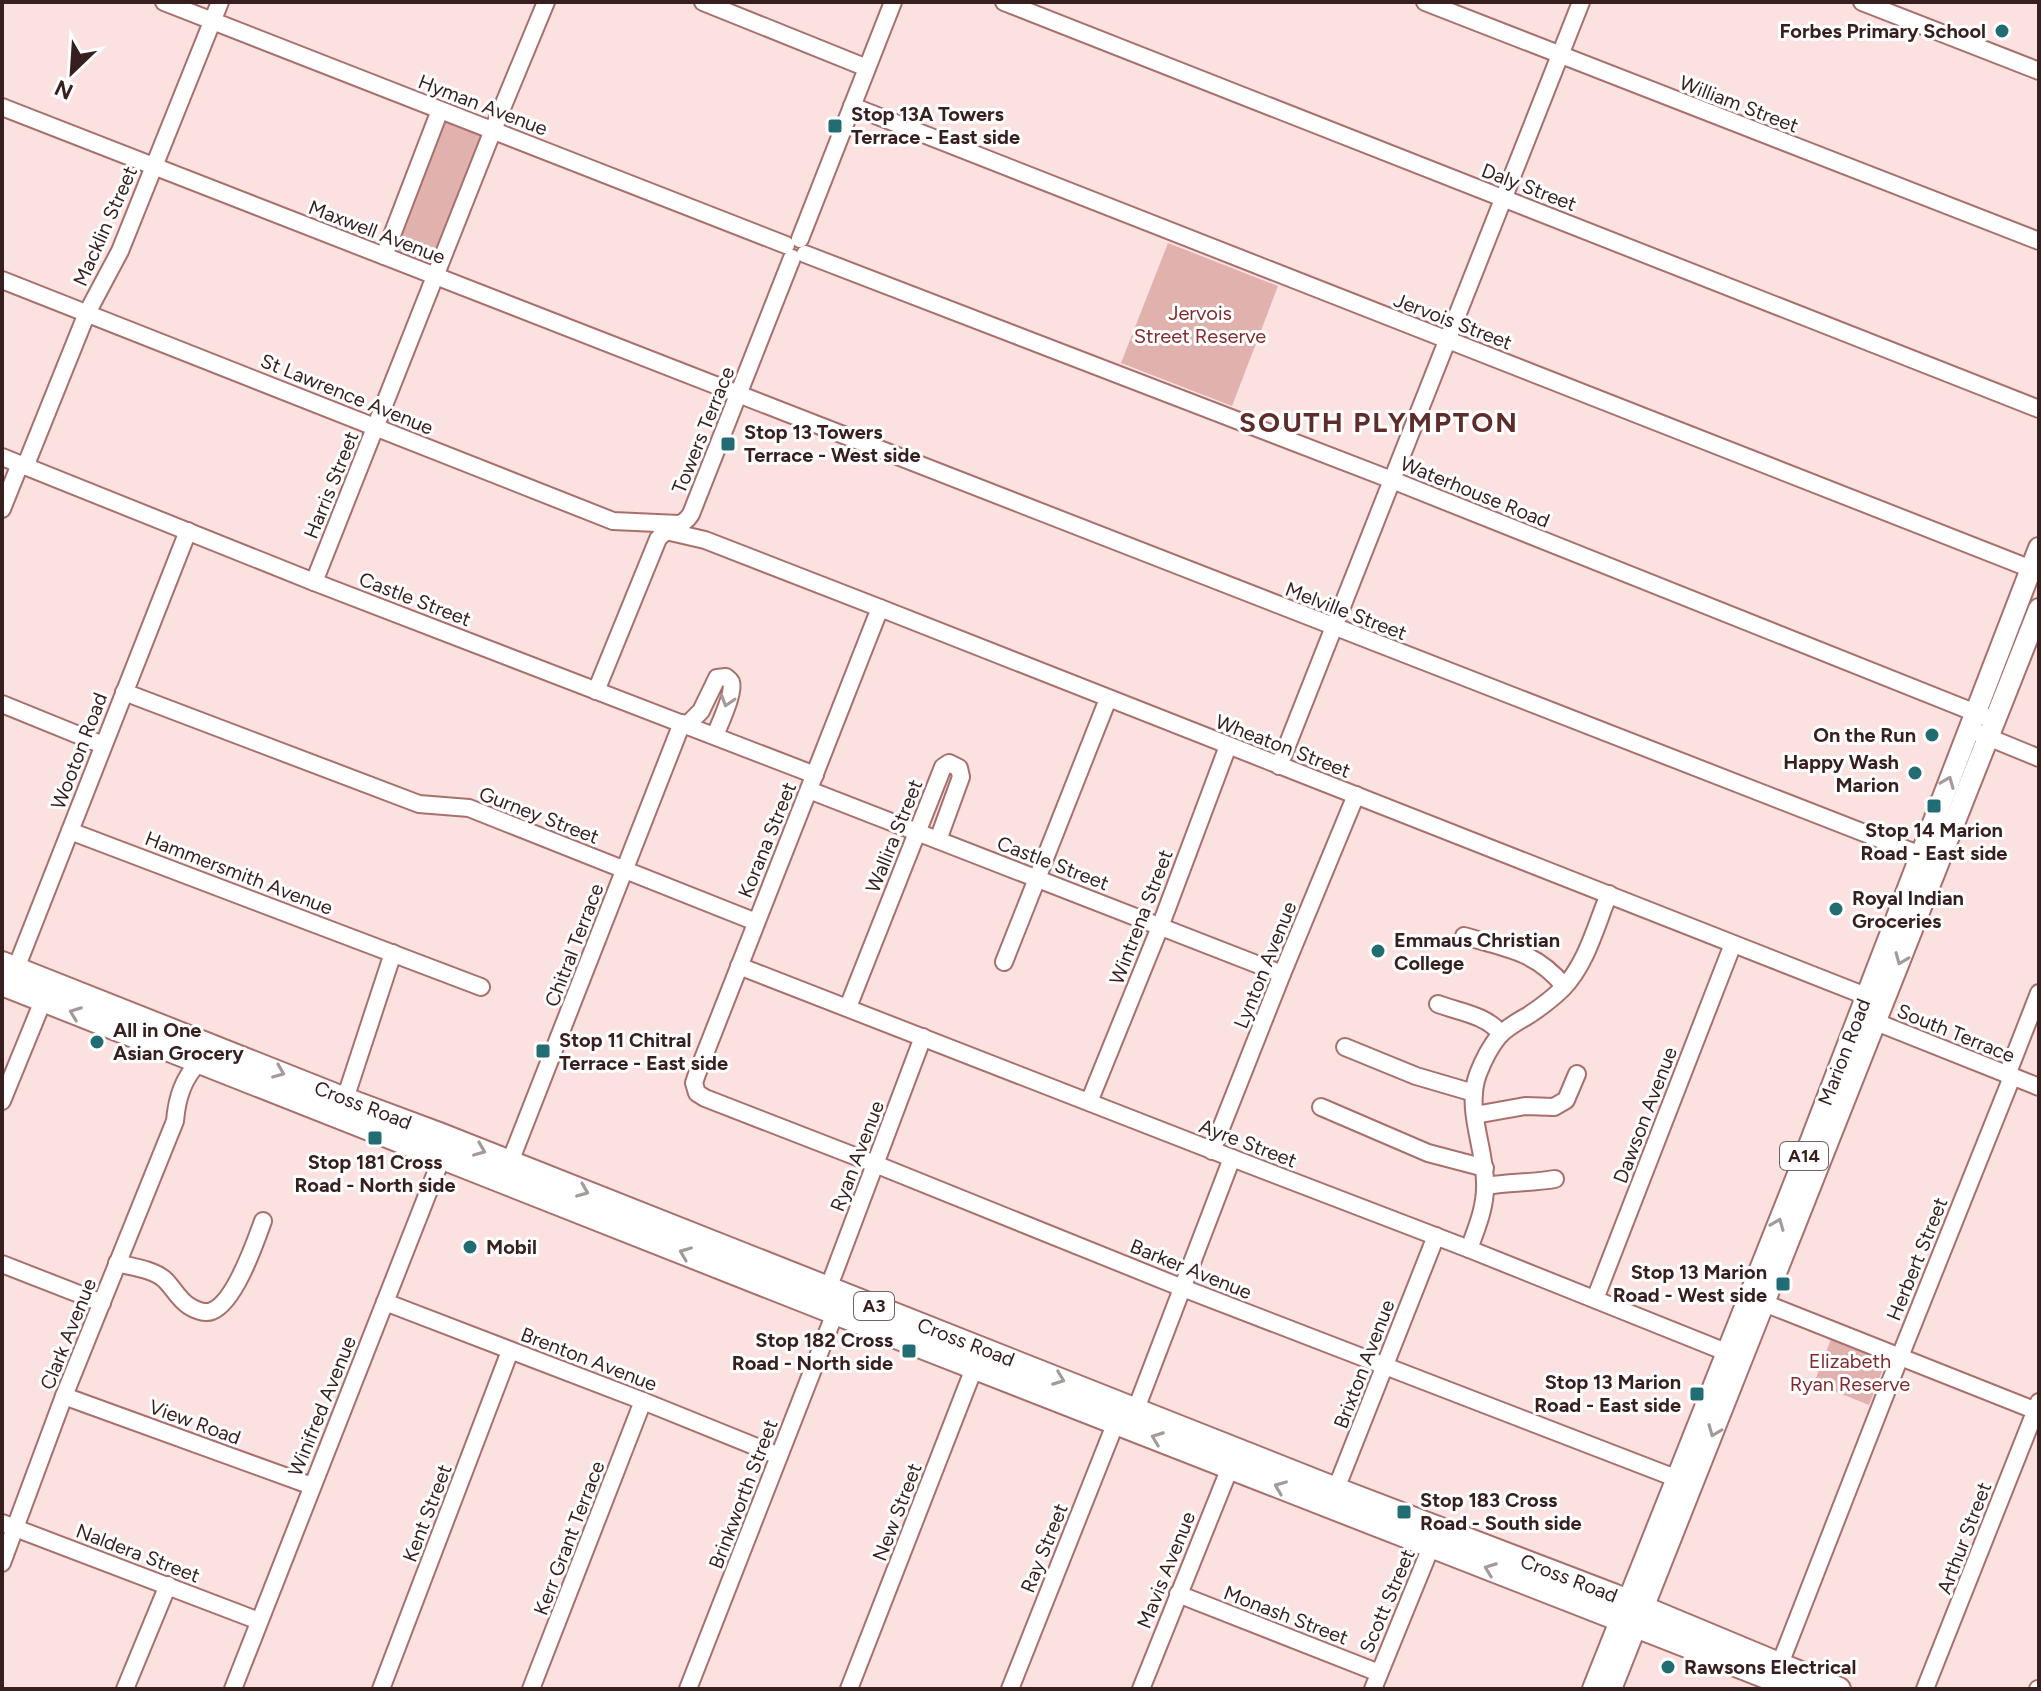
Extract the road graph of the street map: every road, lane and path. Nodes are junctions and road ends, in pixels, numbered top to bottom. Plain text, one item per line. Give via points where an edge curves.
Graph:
1 (164, 2) edge
2 (220, 2) edge
3 (546, 2) edge
4 (703, 2) edge
5 (893, 2) edge
6 (1004, 2) edge
7 (1425, 2) edge
8 (1581, 2) edge
9 (1862, 2) edge
10 (212, 21) junction
11 (1560, 56) junction
12 (867, 68) junction
13 (2039, 71) edge
14 (852, 106) junction
15 (2, 107) edge
16 (440, 110) junction
17 (493, 130) junction
18 (153, 167) junction
19 (1503, 199) junction
20 (2039, 241) edge
21 (796, 249) junction
22 (384, 256) junction
23 (435, 276) junction
24 (2, 280) edge
25 (87, 313) junction
26 (1447, 341) junction
27 (739, 394) junction
28 (2039, 409) edge
29 (376, 426) junction
30 (2, 457) edge
31 (22, 466) junction
32 (1392, 480) junction
33 (2, 509) edge
34 (674, 528) junction
35 (188, 531) junction
36 (2039, 548) edge
37 (2035, 570) edge
38 (314, 582) junction
39 (880, 608) junction
40 (2013, 616) junction
41 (2037, 620) edge
42 (1334, 627) junction
43 (596, 691) junction
44 (124, 692) junction
45 (1108, 699) junction
46 (2, 704) edge
47 (684, 724) junction
48 (1982, 725) junction
49 (715, 736) junction
50 (103, 745) junction
51 (1228, 746) junction
52 (2039, 758) edge
53 (1279, 766) junction
54 (812, 782) junction
55 (1356, 795) junction
56 (70, 831) junction
57 (917, 832) junction
58 (938, 840) junction
59 (1920, 855) junction
60 (1940, 862) junction
61 (625, 869) junction
62 (1037, 878) junction
63 (1609, 894) junction
64 (756, 922) junction
65 (1160, 927) junction
66 (1464, 936) dead end
67 (1733, 944) junction
68 (393, 953) junction
69 (1004, 962) dead end
70 (739, 966) junction
71 (1282, 974) junction
72 (7, 975) edge
73 (1564, 986) junction
74 (481, 987) dead end
75 (47, 991) junction
76 (2039, 993) edge
77 (1438, 1004) dead end
78 (848, 1007) junction
79 (1871, 1009) junction
80 (1501, 1034) junction
81 (923, 1037) junction
82 (1345, 1047) dead end
83 (203, 1052) junction
84 (1577, 1074) dead end
85 (2010, 1076) junction
86 (2039, 1087) edge
87 (695, 1088) joint
88 (1474, 1093) junction
89 (345, 1099) junction
90 (2, 1101) edge
91 (1089, 1102) junction
92 (1321, 1107) dead end
93 (1475, 1115) junction
94 (446, 1147) junction
95 (1212, 1151) junction
96 (1232, 1158) junction
97 (875, 1164) junction
98 (1485, 1168) junction
99 (506, 1171) junction
100 (1555, 1179) dead end
101 (1486, 1186) junction
102 (263, 1221) dead end
103 (1436, 1236) junction
104 (1469, 1249) junction
105 (117, 1263) junction
106 (2, 1264) edge
107 (742, 1265) junction
108 (1182, 1287) junction
109 (828, 1289) junction
110 (1595, 1299) junction
111 (1757, 1300) junction
112 (385, 1302) junction
113 (102, 1303) junction
114 (835, 1313) junction
115 (510, 1351) junction
116 (1735, 1355) junction
117 (1900, 1357) junction
118 (978, 1358) junction
119 (1385, 1367) junction
120 (64, 1396) junction
121 (643, 1401) junction
122 (2038, 1408) edge
123 (1136, 1409) junction
124 (1116, 1422) junction
125 (779, 1456) junction
126 (1234, 1458) junction
127 (1678, 1479) junction
128 (312, 1486) junction
129 (1333, 1498) junction
130 (9, 1526) edge
131 (1435, 1537) junction
132 (2, 1563) edge
133 (1647, 1577) junction
134 (168, 1585) junction
135 (1178, 1594) junction
136 (1593, 1598) junction
137 (1632, 1613) junction
138 (259, 1621) junction
139 (1671, 1628) junction
140 (1616, 1653) junction
141 (1777, 1672) junction
142 (1379, 1673) junction
143 (125, 1689) edge
144 (233, 1689) edge
145 (381, 1689) edge
146 (531, 1689) edge
147 (688, 1689) edge
148 (849, 1689) edge
149 (1010, 1689) edge
150 (1141, 1689) edge
151 (1373, 1689) edge
152 (1593, 1689) edge
153 (1611, 1689) edge
154 (1797, 1689) edge
155 (1839, 1689) edge
156 (1925, 1689) edge

1 - 10 street, Hyman Avenue
2 - 10 street, Macklin Street
3 - 17 street, Harris Street
4 - 12 street
5 - 12 street, Towers Terrace
6 - 19 street, Daly Street
7 - 11 street, William Street
8 - 11 street
9 - 13 street
10 - 16 street, Hyman Avenue
10 - 18 street, Macklin Street
11 - 19 street
11 - 20 street, William Street
12 - 14 street, Towers Terrace
14 - 21 street, Towers Terrace
14 - 26 street, Jervois Street
15 - 18 street, Maxwell Avenue
16 - 17 street, Hyman Avenue
16 - 22 street
17 - 21 street, Hyman Avenue
17 - 23 street, Harris Street
18 - 22 street, Maxwell Avenue
18 - 25 street, Macklin Street via 120,251
19 - 26 street
19 - 28 street, Daly Street
21 - 27 street, Towers Terrace
21 - 32 street, Waterhouse Road
22 - 23 street, Maxwell Avenue
23 - 27 street, Maxwell Avenue
23 - 29 street, Harris Street
24 - 25 street, St Lawrence Avenue
25 - 29 street, St Lawrence Avenue
25 - 31 street, Macklin Street
26 - 32 street
26 - 37 street, Jervois Street
27 - 34 street, Towers Terrace via 691,514
27 - 42 street, Melville Street
29 - 34 street, St Lawrence Avenue via 613,521
29 - 38 street, Harris Street
30 - 31 street, Castle Street
31 - 33 street, Macklin Street
31 - 35 street, Castle Street
32 - 42 street
32 - 48 street, Waterhouse Road
34 - 39 street, Wheaton Street
34 - 43 street, Towers Terrace via 658,539
35 - 38 street, Castle Street
35 - 44 street, Wooton Road
36 - 37 main road, Marion Road / A14
37 - 40 main road, Marion Road / A14
38 - 43 street, Castle Street
39 - 45 street, Wheaton Street
39 - 54 street, Korana Street
40 - 41 street
40 - 48 main road, Marion Road / A14
41 - 48 main road, Marion Road / A14
42 - 53 street
42 - 59 street, Melville Street
43 - 47 street, Castle Street
44 - 50 street, Wooton Road
44 - 61 street, Gurney Street via 419,804 469,808
45 - 51 street, Wheaton Street
45 - 62 street
46 - 50 street
47 - 49 street, Castle Street
47 -> 49 street, Chitral Terrace via 701,711 717,678 726,677 732,687
47 - 61 street, Chitral Terrace
48 - 52 street, Waterhouse Road
59 -> 48 main road, Marion Road / A14
48 - 60 main road, Marion Road / A14
49 - 54 street, Castle Street
50 - 56 street, Wooton Road
51 - 53 street, Wheaton Street
51 - 65 street, Wintrena Street
53 - 55 street, Wheaton Street
54 - 57 street, Castle Street
54 - 64 street, Korana Street
55 - 63 street, Wheaton Street
55 - 71 street, Lynton Avenue
56 - 68 street, Hammersmith Avenue
56 - 72 street, Wooton Road
57 - 58 street, Castle Street
57 - 58 street, Wallira Street via 949,763 959,768 961,777
57 - 78 street, Wallira Street
58 - 62 street, Castle Street
59 - 60 street, Melville Street
59 - 79 main road, Marion Road / A14
60 -> 79 main road, Marion Road / A14
61 - 64 street, Gurney Street
61 - 99 street, Chitral Terrace
62 - 65 street, Castle Street
62 - 69 street
63 - 67 street, Wheaton Street
63 - 73 street via 1586,952
64 - 70 street, Korana Street
65 - 71 street, Castle Street
65 - 91 street, Wintrena Street
66 - 73 street via 1527,955
67 - 79 street, Wheaton Street
67 - 110 street, Dawson Avenue
68 - 74 street, Hammersmith Avenue
68 - 89 street
70 - 78 street, Ayre Street
70 - 87 street, Korana Street
71 - 95 street, Lynton Avenue
72 - 75 highway, Cross Road / A3
73 - 80 street
75 - 83 highway, Cross Road / A3
75 - 90 street
76 - 85 street, Herbert Street
77 - 80 street via 1487,1021
78 - 81 street, Ayre Street
79 - 85 street, South Terrace
79 - 111 main road, Marion Road / A14
80 - 88 street via 1486,1055
81 - 91 street, Ayre Street
81 - 97 street, Ryan Avenue
82 - 88 street
83 -> 89 highway, Cross Road / A3
83 - 94 highway, Cross Road / A3
83 - 105 street, Clark Avenue via 189,1102 175,1121
84 - 93 street via 1566,1100 1554,1107
85 - 86 street, South Terrace
85 - 117 street, Herbert Street
87 - 97 street, Barker Avenue via 705,1098
88 - 93 street
89 - 94 highway, Cross Road / A3
91 - 95 street, Ayre Street
92 - 98 street via 1428,1153
93 - 98 street
94 - 99 highway, Cross Road / A3
94 - 112 street, Winifred Avenue
95 - 96 street, Ayre Street
96 - 103 street, Ayre Street
96 - 108 street
97 - 108 street, Barker Avenue
97 - 109 street, Ryan Avenue
98 - 101 street
99 - 107 highway, Cross Road / A3
100 - 101 street
101 - 104 street
102 - 105 street via 244,1272 212,1311 189,1307 163,1278
103 - 104 street, Ayre Street
103 - 119 street, Brixton Avenue
104 - 110 street, Ayre Street
105 - 113 street, Clark Avenue
106 - 113 street
107 - 109 highway, Cross Road / A3
107 - 114 highway, Cross Road / A3
108 - 119 street, Barker Avenue
108 - 123 street
109 - 118 highway, Cross Road / A3
110 - 116 street, Ayre Street
111 - 116 main road, Marion Road / A14
111 - 117 street
112 - 115 street, Brenton Avenue
112 - 128 street, Winifred Avenue
113 - 120 street, Clark Avenue
114 - 118 highway, Cross Road / A3
114 - 125 street, Brinkworth Street
115 - 121 street, Brenton Avenue
115 - 145 street, Kent Street
116 - 127 main road, Marion Road / A14
116 -> 133 main road, Marion Road / A14
117 - 122 street
117 - 141 street, Herbert Street
118 -> 123 highway, Cross Road / A3
118 - 124 highway, Cross Road / A3
118 - 148 street, New Street
119 - 127 street, Barker Avenue
119 - 129 street, Brixton Avenue
120 - 128 street, View Road
120 - 130 street, Clark Avenue
121 - 125 street, Brenton Avenue
121 - 146 street, Kerr Grant Terrace
122 - 156 street, Arthur Street
123 - 126 highway, Cross Road / A3
126 -> 124 highway, Cross Road / A3
124 - 149 street, Ray Street
125 - 147 street, Brinkworth Street
126 - 129 highway, Cross Road / A3
126 - 135 street, Mavis Avenue
127 - 133 main road, Marion Road / A14
128 - 138 street, Winifred Avenue
129 - 131 highway, Cross Road / A3
130 - 132 street, Clark Avenue
130 - 134 street, Naldera Street
131 - 136 highway, Cross Road / A3
131 - 142 street, Scott Street
133 - 136 main road
133 - 137 main road, Marion Road / A14
133 - 139 main road
134 - 138 street, Naldera Street
134 - 143 street
135 - 142 street, Monash Street
135 - 150 street, Mavis Avenue
136 - 137 highway, Cross Road / A3
136 - 140 main road
137 - 139 highway, Cross Road / A3
137 - 140 main road, Marion Road / A14
138 - 144 street, Winifred Avenue
139 - 140 main road
139 - 141 highway, Cross Road / A3
140 - 152 main road, Marion Road / A14
140 - 153 main road, Marion Road / A14
141 - 154 highway, Cross Road / A3
141 - 155 highway, Cross Road / A3
142 - 151 street, Scott Street

